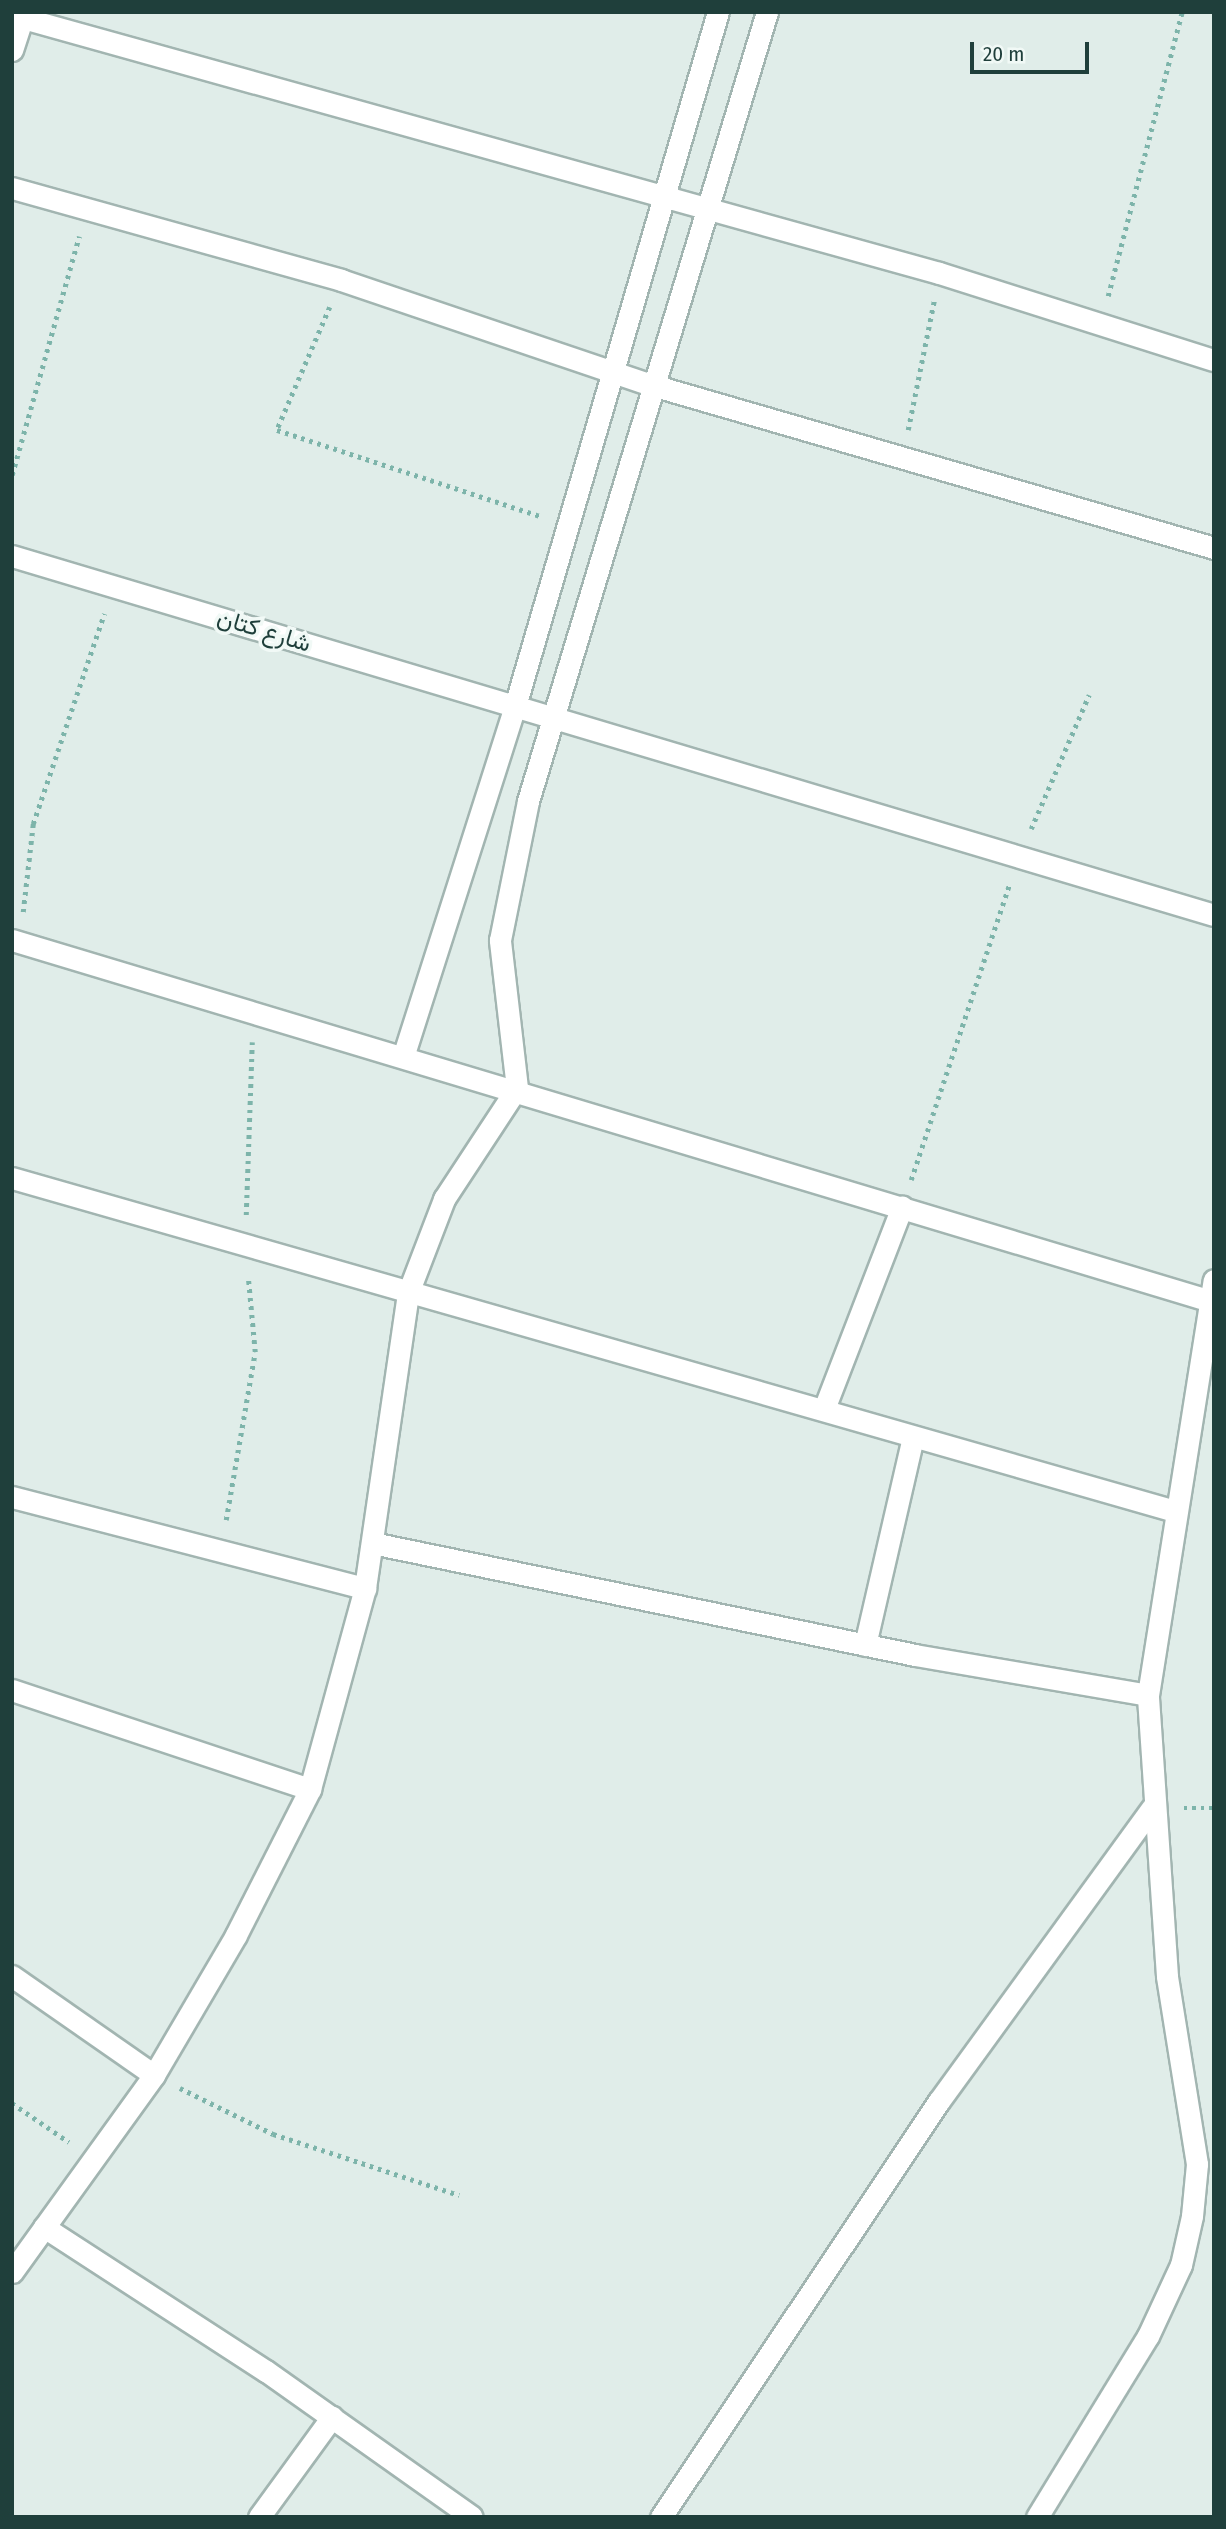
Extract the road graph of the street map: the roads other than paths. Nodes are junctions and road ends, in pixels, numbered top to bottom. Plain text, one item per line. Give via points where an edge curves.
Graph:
1 (718, 12) edge
2 (766, 12) edge
3 (19, 15) edge
4 (12, 50) edge
5 (12, 188) edge
6 (663, 198) junction
7 (706, 211) junction
8 (1214, 360) edge
9 (614, 371) junction
10 (652, 385) junction
11 (1214, 548) edge
12 (12, 556) edge
13 (514, 706) junction
14 (553, 719) junction
15 (1214, 915) edge
16 (16, 941) edge
17 (403, 1057) junction
18 (517, 1088) junction
19 (12, 1178) edge
20 (902, 1208) junction
21 (408, 1293) junction
22 (1212, 1295) edge
23 (824, 1409) junction
24 (913, 1437) junction
25 (12, 1497) edge
26 (1175, 1511) junction
27 (372, 1543) junction
28 (365, 1588) junction
29 (865, 1645) junction
30 (12, 1690) edge
31 (1148, 1695) junction
32 (310, 1789) junction
33 (1152, 1808) junction
34 (12, 1976) edge
35 (155, 2075) junction
36 (44, 2227) junction
37 (12, 2272) edge
38 (332, 2417) junction
39 (259, 2517) edge
40 (472, 2517) edge
41 (661, 2517) edge
42 (1037, 2517) edge

1 - 6 street
2 - 7 street
3 - 4 street
3 - 6 street
5 - 9 street via 341,280
6 - 7 street
6 - 9 street
7 - 8 street via 940,273
7 - 10 street
9 - 10 street
9 - 13 street
10 - 11 street
10 - 14 street
12 - 13 street, شارع كتان
13 - 14 street, شارع كتان
13 - 17 street
14 - 15 street, شارع كتان via 1017,861
14 - 18 street via 517,844 500,940
16 - 17 street
17 - 18 street
18 - 20 street
18 - 21 street via 444,1199
19 - 21 street
20 - 22 street
20 - 23 street
21 - 23 street
21 - 27 street
22 - 26 street
23 - 24 street
24 - 26 street
24 - 29 street
25 - 28 street
26 - 31 street
27 - 28 street
27 - 29 street
28 - 32 street
29 - 31 street
30 - 32 street
31 - 33 street
32 - 35 street via 236,1935
33 - 41 street via 939,2101
33 - 42 street via 1167,1976 1197,2164 1192,2216 1181,2264 1148,2336
34 - 35 street
35 - 36 street
36 - 37 street
36 - 38 street
38 - 39 street
38 - 40 street

